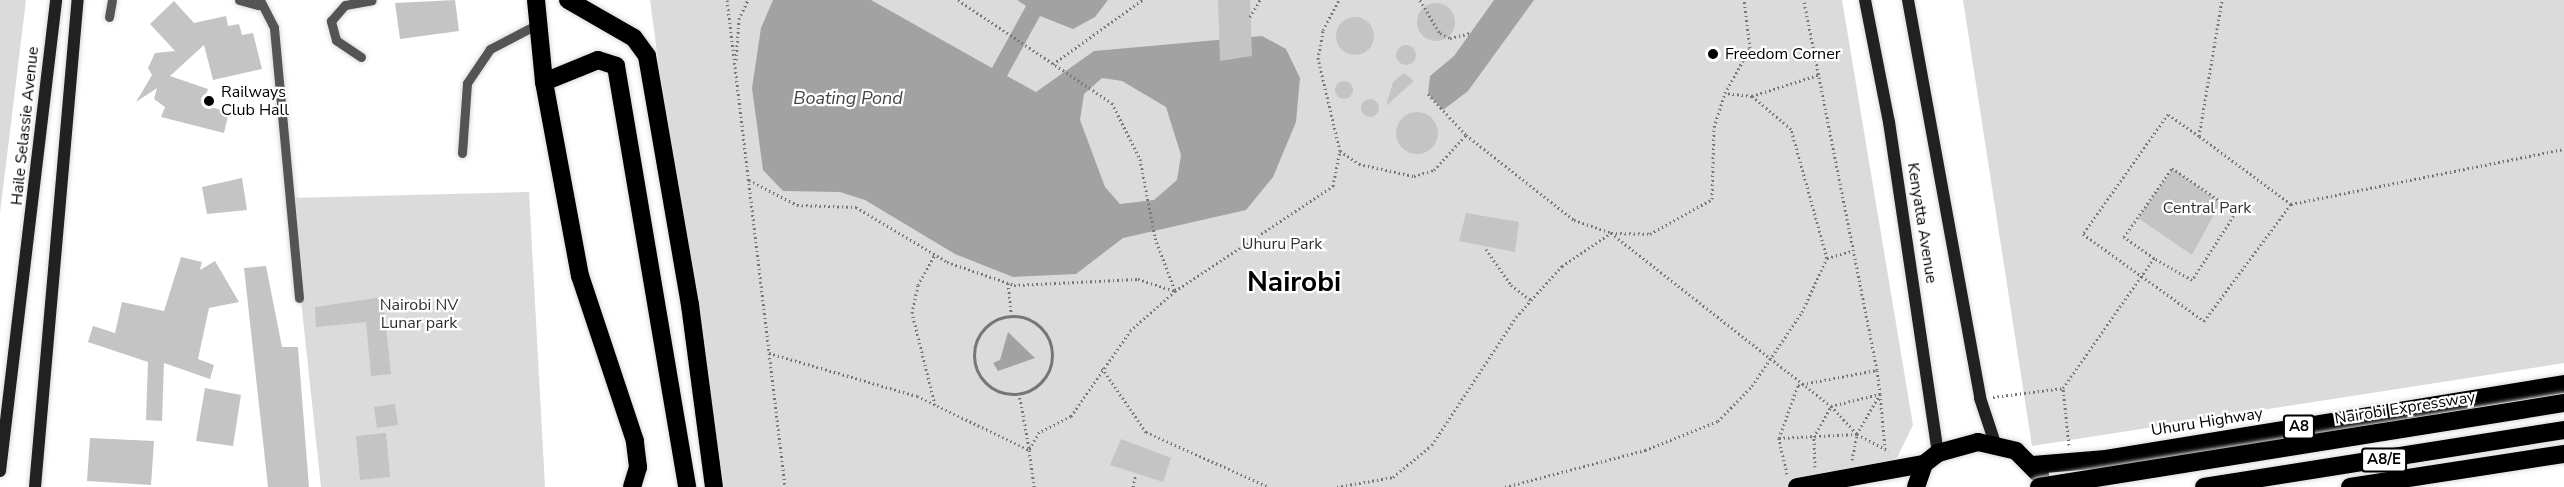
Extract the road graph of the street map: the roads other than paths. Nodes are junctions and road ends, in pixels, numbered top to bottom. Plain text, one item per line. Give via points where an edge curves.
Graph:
1 (56, 0) edge
2 (78, 0) edge
3 (112, 0) edge
4 (239, 0) edge
5 (372, 0) edge
6 (536, 0) edge
7 (568, 0) edge
8 (1865, 0) edge
9 (1908, 0) edge
10 (259, 3) edge
11 (109, 17) dead end
12 (538, 24) junction
13 (361, 57) dead end
14 (544, 82) junction
15 (462, 153) dead end
16 (299, 298) dead end
17 (2564, 384) edge
18 (2564, 403) edge
19 (2564, 430) edge
20 (1995, 443) junction
21 (2564, 453) edge
22 (1931, 459) junction
23 (2034, 465) junction
24 (0, 471) edge
25 (1792, 482) edge
26 (1915, 486) edge
27 (35, 487) edge
28 (632, 487) edge
29 (687, 487) edge
30 (714, 487) edge
31 (2039, 487) edge
32 (2047, 487) edge
33 (2204, 487) edge
34 (2350, 487) edge

1 - 24 main road, Haile Selassie Avenue
2 - 27 main road
3 - 11 lane
4 - 10 lane
5 - 13 lane via 345,5 331,21 336,40
6 - 12 highway
7 - 30 highway via 634,38 648,56
8 - 22 main road, Kenyatta Avenue via 1900,192
9 - 20 main road, Kenyatta Avenue via 1980,398
10 - 16 lane via 274,28
12 - 14 highway
12 - 15 lane via 490,49 467,83
14 - 28 highway via 580,276 626,400 638,467
14 - 29 highway via 598,60 616,66
17 - 23 highway, Uhuru Highway / A8
18 - 31 highway, Nairobi Expressway / A8/E, bridge
19 - 33 highway, A8/E
20 - 22 highway
20 - 23 highway
21 - 34 highway
22 - 25 highway via 1848,478
22 - 26 highway
23 - 32 highway

